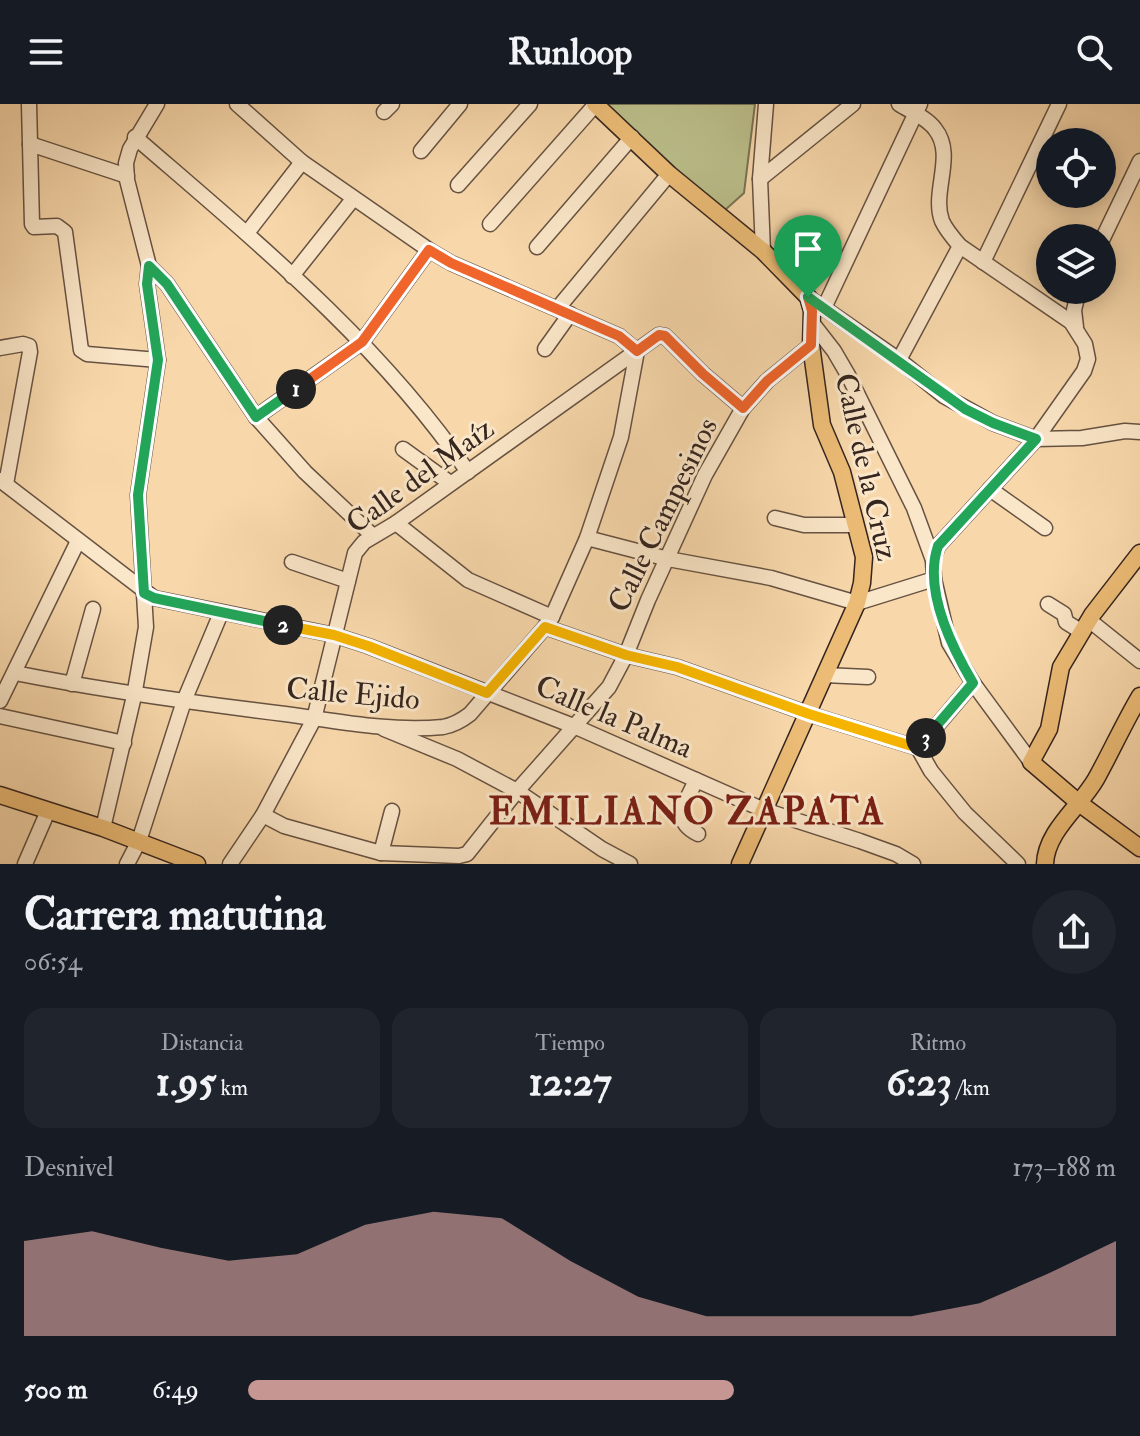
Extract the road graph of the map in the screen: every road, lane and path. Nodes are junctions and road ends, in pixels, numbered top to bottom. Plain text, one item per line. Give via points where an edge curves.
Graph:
1 (29, 104) edge
2 (157, 104) edge
3 (237, 104) edge
4 (460, 104) edge
5 (530, 104) edge
6 (595, 104) edge
7 (766, 104) edge
8 (853, 104) edge
9 (899, 104) edge
10 (1059, 104) edge
11 (919, 106) edge
12 (135, 137) junction
13 (632, 137) junction
14 (30, 144) junction
15 (421, 151) dead end
16 (1140, 161) edge
17 (302, 162) junction
18 (669, 174) junction
19 (127, 176) junction
20 (760, 179) junction
21 (458, 185) dead end
22 (353, 199) junction
23 (490, 224) dead end
24 (1110, 224) edge
25 (247, 233) junction
26 (960, 246) junction
27 (537, 247) dead end
28 (429, 250) junction
29 (763, 251) junction
30 (983, 262) junction
31 (149, 266) junction
32 (292, 276) junction
33 (808, 297) junction
34 (1076, 304) edge
35 (824, 308) junction
36 (564, 311) junction
37 (813, 324) junction
38 (1076, 327) junction
39 (362, 342) junction
40 (811, 345) junction
41 (0, 348) edge
42 (545, 349) dead end
43 (637, 351) junction
44 (158, 360) junction
45 (899, 360) junction
46 (743, 408) junction
47 (256, 417) junction
48 (1140, 432) edge
49 (1036, 439) junction
50 (403, 449) dead end
51 (468, 472) junction
52 (3, 482) edge
53 (450, 483) junction
54 (990, 489) junction
55 (775, 518) dead end
56 (396, 523) junction
57 (856, 525) junction
58 (1045, 528) dead end
59 (373, 536) junction
60 (587, 538) junction
61 (78, 541) junction
62 (1140, 553) edge
63 (668, 559) junction
64 (933, 560) junction
65 (292, 562) dead end
66 (934, 579) junction
67 (348, 581) junction
68 (144, 593) junction
69 (857, 603) junction
70 (1048, 604) dead end
71 (93, 609) dead end
72 (221, 613) junction
73 (548, 622) junction
74 (1085, 626) junction
75 (334, 635) junction
76 (626, 655) junction
77 (1140, 661) edge
78 (15, 673) junction
79 (824, 675) junction
80 (868, 677) dead end
81 (973, 683) junction
82 (72, 684) junction
83 (487, 693) junction
84 (134, 696) junction
85 (1140, 696) edge
86 (0, 701) edge
87 (184, 701) junction
88 (809, 714) junction
89 (0, 716) edge
90 (314, 719) junction
91 (1134, 720) edge
92 (380, 727) junction
93 (576, 727) junction
94 (124, 743) junction
95 (918, 748) junction
96 (1031, 762) junction
97 (696, 780) junction
98 (517, 791) junction
99 (0, 795) edge
100 (1079, 803) junction
101 (764, 810) junction
102 (48, 811) junction
103 (392, 811) dead end
104 (263, 815) junction
105 (103, 828) junction
106 (698, 834) dead end
107 (139, 841) junction
108 (1140, 848) edge
109 (381, 853) junction
110 (906, 863) edge
111 (25, 864) edge
112 (127, 864) edge
113 (197, 864) edge
114 (230, 864) edge
115 (630, 864) edge
116 (740, 864) edge
117 (1018, 864) edge
118 (1045, 864) edge

1 - 14 street
2 - 12 street
3 - 17 street
4 - 15 street
5 - 21 street
6 - 13 main road
6 - 23 street
7 - 20 street
8 - 20 street
9 - 11 street
10 - 30 street
11 - 26 street via 944,148 941,219
11 - 35 street
12 - 19 street
12 - 25 street
13 - 18 main road
13 - 27 street
14 - 19 street
14 - 44 street via 32,224 65,232 81,350
16 - 24 street
17 - 22 street
17 - 25 street
18 - 29 main road
18 - 36 street
19 - 31 street
20 - 29 street
22 - 28 street
22 - 32 street
25 - 32 street
26 - 30 street
26 - 45 street
28 - 36 street
28 - 39 street
29 - 33 main road
30 - 38 street
31 - 44 street
31 - 47 street via 167,284
32 - 39 street
33 - 35 street
33 - 37 main road, Calle de la Cruz
34 - 38 street
35 - 45 street
36 - 42 street
36 - 43 street via 619,336
37 - 40 main road, Calle de la Cruz
37 - 64 street via 864,407 914,508
38 - 49 street via 1087,364
39 - 47 street
39 - 51 street
40 - 46 street, Calle Campesinos
40 - 57 main road, Calle de la Cruz via 822,425
41 - 52 street via 29,346
43 - 46 street, Calle del Maíz via 665,336
43 - 51 street, Calle del Maíz
43 - 60 street, Calle Ejido via 621,437
44 - 68 street via 138,495
45 - 49 street via 965,409
46 - 63 street, Calle Campesinos via 705,475
47 - 59 street
48 - 49 street
49 - 54 street
50 - 53 street
51 - 53 street, Calle del Maíz
52 - 61 street, Calle la Palma
53 - 56 street, Calle del Maíz
54 - 58 street
54 - 64 street via 938,546
55 - 57 street via 804,525
56 - 59 street, Calle del Maíz
56 - 73 street via 468,580
57 - 69 main road, Calle de la Cruz via 864,557
59 - 67 street, Calle del Maíz via 355,553
60 - 63 street
60 - 73 street, Calle Ejido
61 - 68 street, Calle la Palma
61 - 78 street
62 - 74 main road
63 - 69 street via 771,578
63 - 76 street, Calle Campesinos
64 - 66 street
65 - 67 street
66 - 69 street
66 - 81 street via 949,643
67 - 75 street, Calle del Maíz
68 - 72 street, Calle la Palma
68 - 84 street via 146,627
69 - 79 main road, Calle de la Cruz
70 - 74 street via 1064,614 1066,622
71 - 82 street
72 - 75 street, Calle la Palma
72 - 87 street
73 - 76 street
73 - 83 street, Calle Ejido
74 - 77 street
74 - 96 main road via 1061,667 1049,729
75 - 83 street, Calle la Palma
75 - 90 street, Calle del Maíz
76 - 88 street via 677,667
76 - 93 street, Calle Campesinos via 609,687
78 - 82 street, Calle Ejido
78 - 86 street
79 - 80 street
79 - 88 main road, Calle de la Cruz
81 - 95 street
81 - 96 street
82 - 84 street, Calle Ejido
83 - 92 street, Calle Ejido via 460,723
83 - 93 street, Calle la Palma
84 - 87 street, Calle Ejido
84 - 94 street
85 - 91 main road
87 - 90 street, Calle Ejido
87 - 107 street
88 - 95 street
88 - 101 main road, Calle de la Cruz
89 - 94 street
90 - 92 street, Calle Ejido
90 - 104 street, Calle del Maíz
91 - 100 main road
92 - 98 street
93 - 97 street, Calle la Palma
93 - 98 street, Calle Campesinos
94 - 105 street
95 - 117 street via 965,813
96 - 100 main road
97 - 101 street, Calle la Palma
97 - 106 street via 682,822
98 - 109 street, Calle Campesinos via 467,854
98 - 115 street
99 - 102 main road
100 - 108 main road
100 - 118 main road via 1046,852
101 - 110 street, Calle la Palma via 860,841
101 - 116 main road, Calle de la Cruz
102 - 105 main road
102 - 111 street
103 - 109 street
104 - 109 street, Calle Campesinos via 284,826
104 - 114 street, Calle del Maíz
105 - 107 main road
107 - 112 street
107 - 113 main road

